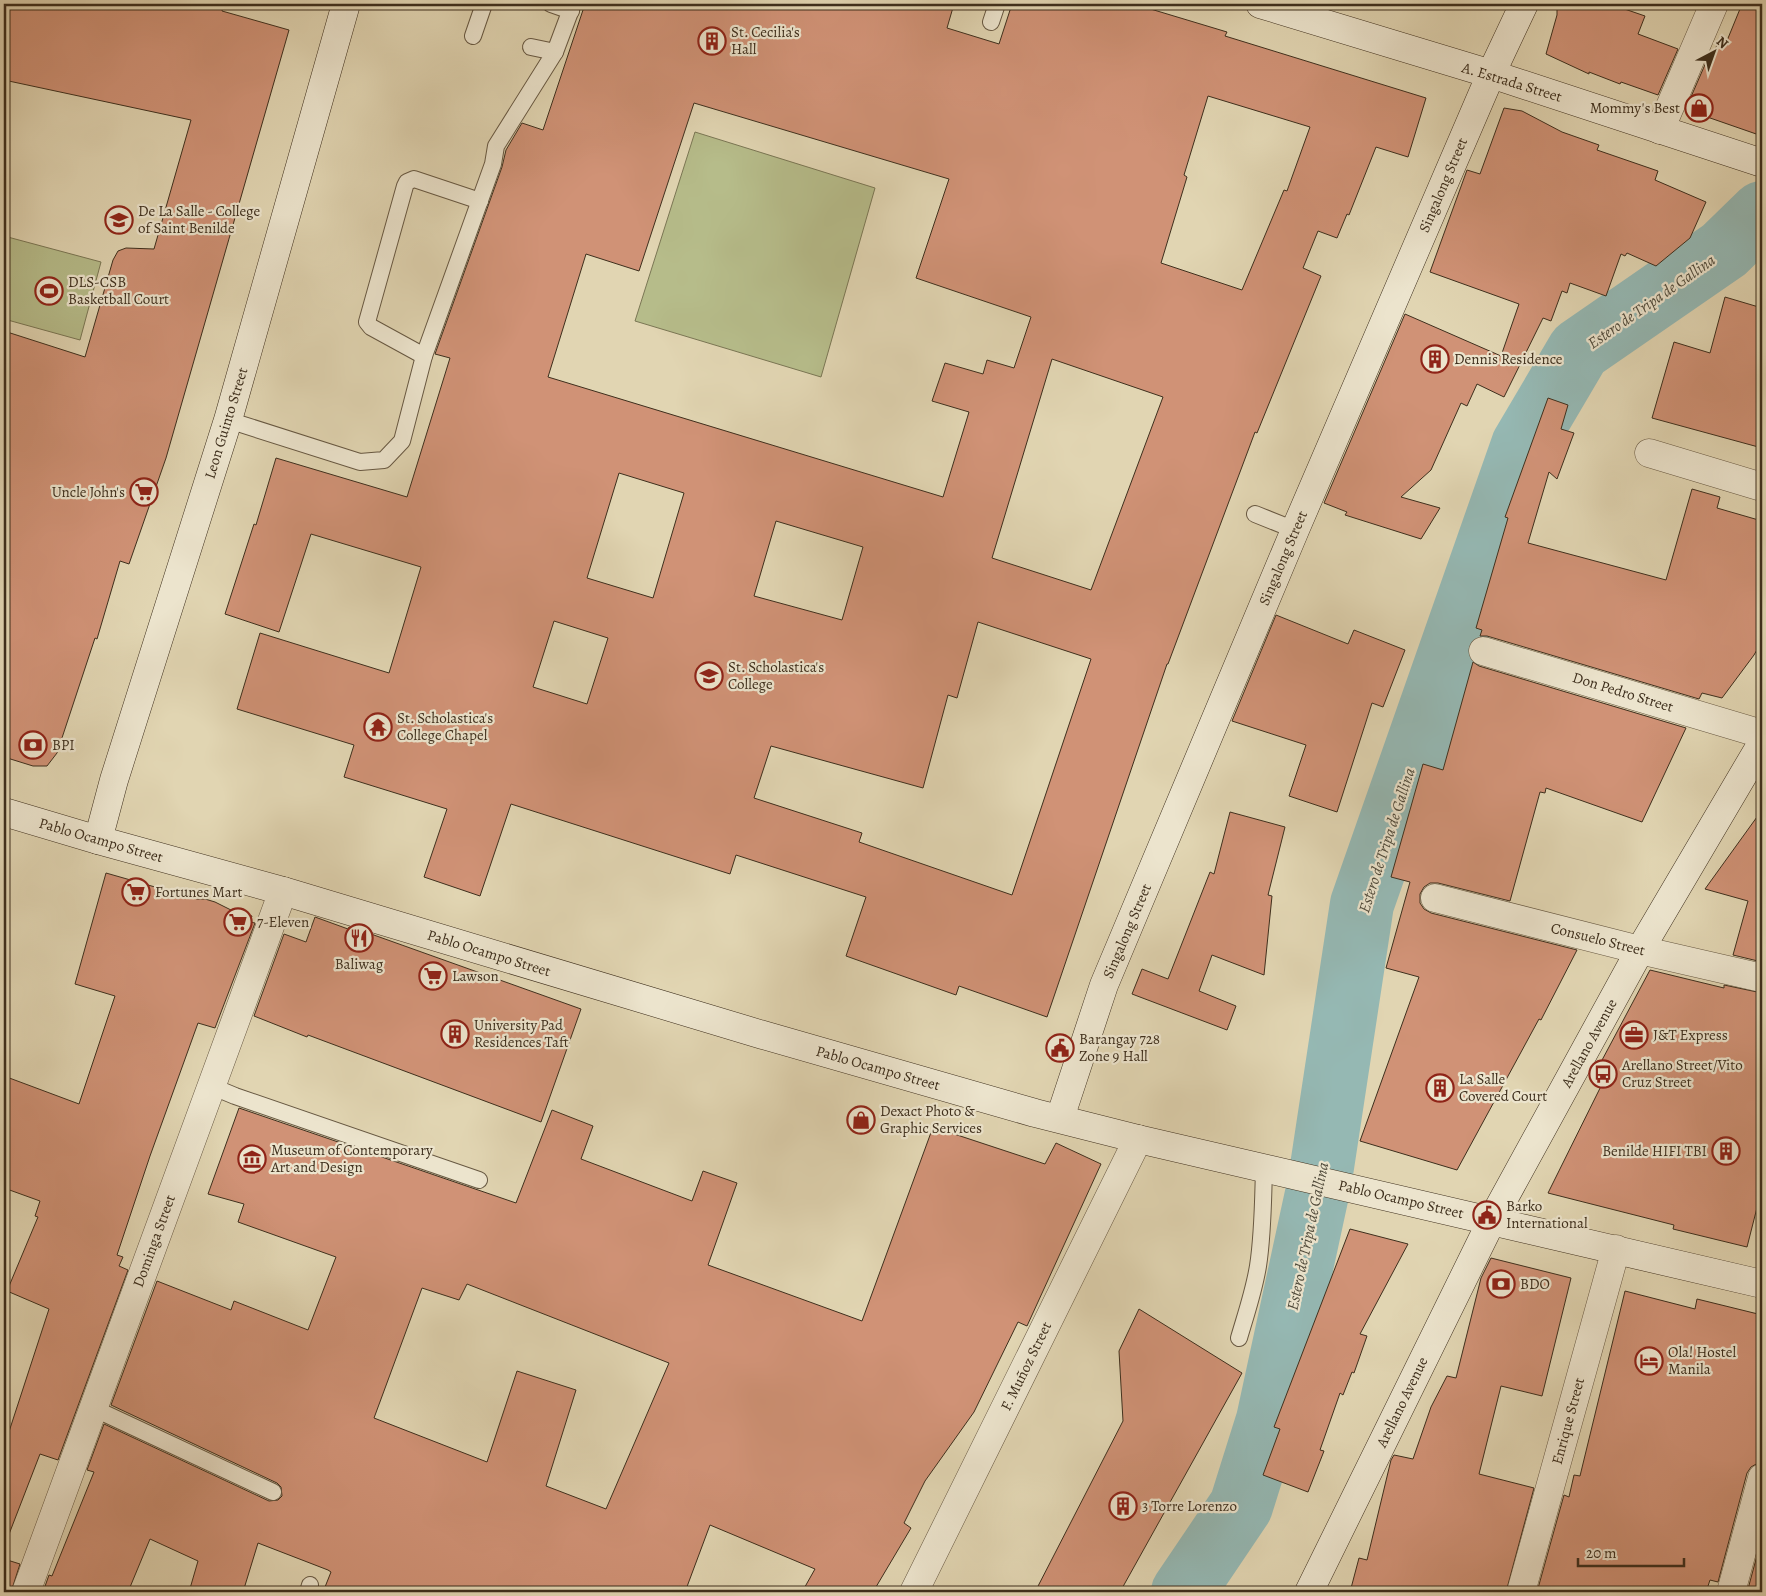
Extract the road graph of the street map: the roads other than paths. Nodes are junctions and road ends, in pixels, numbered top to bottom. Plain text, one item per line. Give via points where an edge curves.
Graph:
1 (346, 4) edge
2 (484, 4) edge
3 (552, 4) edge
4 (997, 4) edge
5 (1260, 4) edge
6 (1524, 4) edge
7 (1714, 4) edge
8 (572, 7) edge
9 (992, 22) dead end
10 (474, 36) dead end
11 (531, 47) dead end
12 (555, 52) junction
13 (1491, 74) junction
14 (1660, 130) junction
15 (1762, 163) edge
16 (480, 202) junction
17 (424, 356) junction
18 (228, 420) junction
19 (1649, 453) dead end
20 (1762, 487) edge
21 (1255, 514) dead end
22 (1295, 530) junction
23 (1483, 651) dead end
24 (1762, 734) edge
25 (1762, 743) edge
26 (4, 812) edge
27 (98, 840) junction
28 (283, 891) junction
29 (1435, 898) dead end
30 (1640, 950) junction
31 (1762, 978) edge
32 (211, 1086) junction
33 (1060, 1118) junction
34 (1138, 1139) junction
35 (1272, 1170) junction
36 (479, 1180) dead end
37 (1492, 1220) junction
38 (1616, 1249) junction
39 (1762, 1284) edge
40 (1239, 1338) dead end
41 (93, 1408) junction
42 (1762, 1478) edge
43 (273, 1492) dead end
44 (26, 1592) edge
45 (914, 1592) edge
46 (1309, 1592) edge
47 (1521, 1592) edge
48 (1731, 1592) edge

1 - 18 street, Leon Guinto Street
2 - 10 lane
3 - 8 lane
4 - 9 lane
5 - 13 street, A. Estrada Street
6 - 13 street, Singalong Street
7 - 14 street
8 - 12 lane
11 - 12 lane
12 - 16 lane via 496,146
13 - 14 street, A. Estrada Street
13 - 22 street, Singalong Street
14 - 15 street, A. Estrada Street
16 - 17 lane
16 - 17 lane via 414,179 406,182 367,322
17 - 18 lane via 402,441 384,460 360,462
18 - 27 street, Leon Guinto Street
19 - 20 street
21 - 22 lane
22 - 33 street, Singalong Street via 1104,985
23 - 24 street, Don Pedro Street
25 - 30 street, Arellano Avenue
26 - 27 street, Pablo Ocampo Street
27 - 28 street, Pablo Ocampo Street
28 - 32 street, Dominga Street
28 - 33 street, Pablo Ocampo Street via 763,1035
29 - 30 street, Consuelo Street
30 - 31 street, Consuelo Street
30 - 37 street, Arellano Avenue
32 - 36 lane
32 - 41 street, Dominga Street
33 - 34 street, Pablo Ocampo Street
34 - 35 street, Pablo Ocampo Street
34 - 45 street, F. Muñoz Street
35 - 37 street, Pablo Ocampo Street
35 - 40 lane via 1263,1212 1258,1265
37 - 38 street, Pablo Ocampo Street
37 - 46 street, Arellano Avenue
38 - 39 street, Pablo Ocampo Street
38 - 47 street, Enrique Street
41 - 43 lane
41 - 44 street, Dominga Street
42 - 48 street

